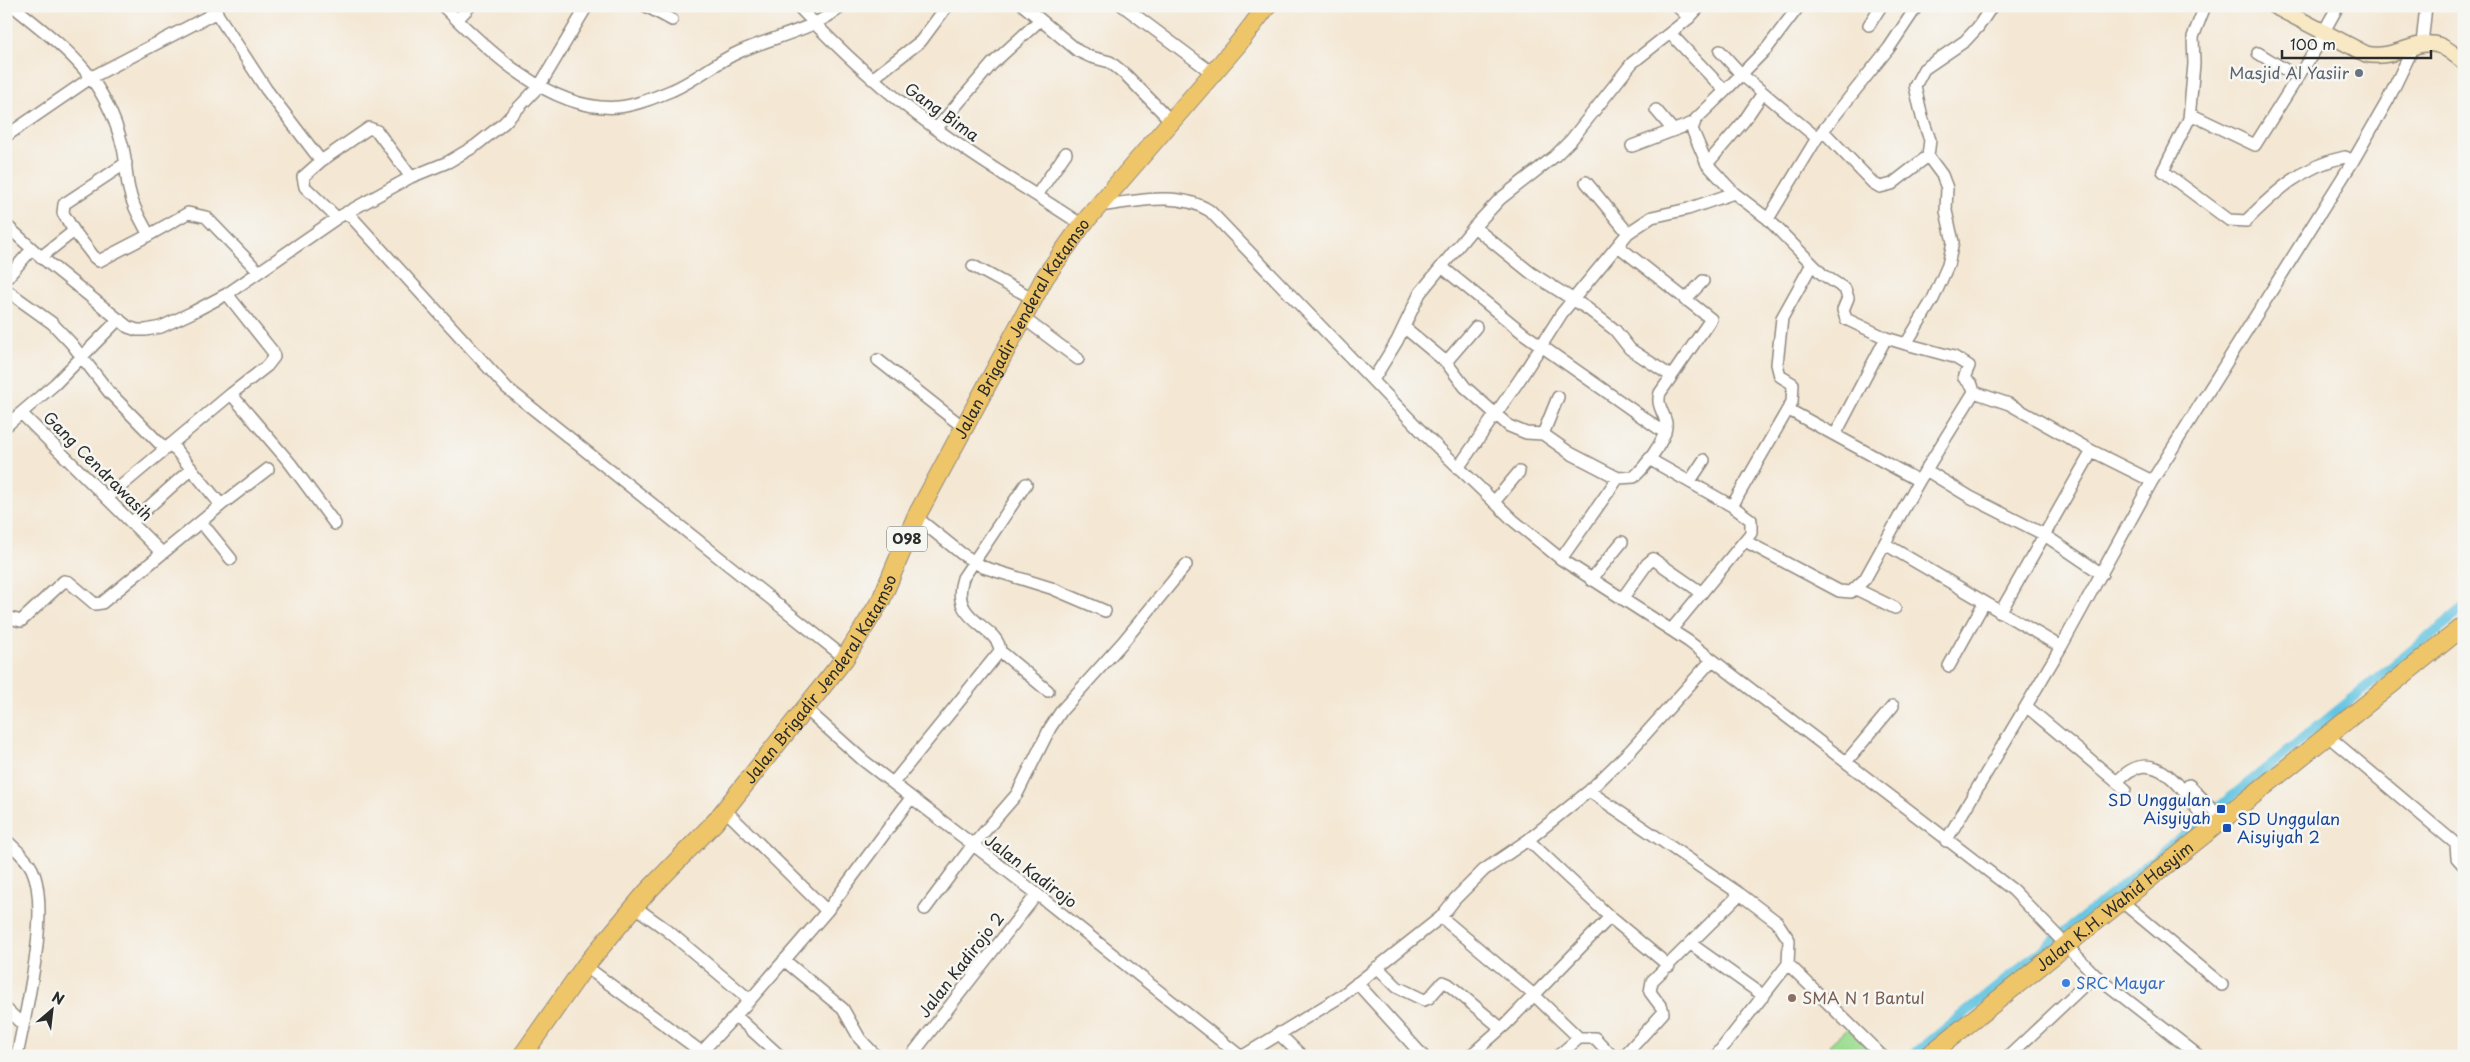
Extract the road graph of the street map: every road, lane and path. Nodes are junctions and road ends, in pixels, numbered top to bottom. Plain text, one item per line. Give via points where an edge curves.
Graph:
1 (13, 6) edge
2 (443, 6) edge
3 (470, 6) edge
4 (586, 6) edge
5 (646, 6) edge
6 (798, 6) edge
7 (842, 6) edge
8 (947, 6) edge
9 (1024, 6) edge
10 (1123, 6) edge
11 (1268, 6) edge
12 (1677, 6) edge
13 (1700, 6) edge
14 (1799, 6) edge
15 (1881, 6) edge
16 (1918, 6) edge
17 (1992, 6) edge
18 (2205, 6) edge
19 (2274, 6) edge
20 (2338, 6) edge
21 (2426, 6) edge
22 (215, 9) edge
23 (1689, 18) junction
24 (457, 20) junction
25 (672, 20) dead end
26 (1040, 20) junction
27 (815, 25) junction
28 (1869, 25) dead end
29 (1670, 33) junction
30 (2324, 34) junction
31 (2418, 46) junction
32 (1720, 51) dead end
33 (2258, 53) dead end
34 (2464, 62) edge
35 (1211, 72) junction
36 (1741, 74) junction
37 (2297, 76) junction
38 (92, 77) junction
39 (872, 79) junction
40 (540, 85) junction
41 (1725, 91) junction
42 (1763, 93) junction
43 (1656, 110) dead end
44 (2190, 114) junction
45 (1170, 120) junction
46 (1693, 124) junction
47 (936, 129) junction
48 (1673, 130) junction
49 (1820, 135) junction
50 (6, 136) edge
51 (1632, 146) dead end
52 (1066, 154) dead end
53 (1928, 156) junction
54 (321, 161) junction
55 (2353, 161) junction
56 (126, 163) junction
57 (1707, 164) junction
58 (411, 177) junction
59 (1586, 182) dead end
60 (1734, 193) junction
61 (1037, 195) junction
62 (1098, 206) junction
63 (342, 215) junction
64 (1768, 219) junction
65 (6, 225) edge
66 (1082, 225) junction
67 (1474, 228) junction
68 (74, 231) junction
69 (1628, 233) junction
70 (149, 235) junction
71 (1618, 246) junction
72 (37, 253) junction
73 (1812, 264) junction
74 (973, 266) dead end
75 (1442, 267) junction
76 (258, 271) junction
77 (6, 279) edge
78 (1703, 281) dead end
79 (6, 290) edge
80 (227, 294) junction
81 (1032, 298) junction
82 (1573, 299) junction
83 (1685, 300) junction
84 (1022, 318) junction
85 (120, 319) junction
86 (1404, 327) junction
87 (1476, 327) dead end
88 (1886, 338) junction
89 (1906, 344) junction
90 (1541, 345) junction
91 (82, 356) junction
92 (1078, 359) dead end
93 (878, 360) dead end
94 (1446, 362) junction
95 (1671, 376) junction
96 (1373, 380) junction
97 (1974, 392) junction
98 (231, 394) junction
99 (1558, 397) dead end
100 (1789, 410) junction
101 (21, 413) junction
102 (1495, 415) junction
103 (6, 426) edge
104 (963, 427) junction
105 (1665, 433) junction
106 (1543, 434) junction
107 (1835, 435) junction
108 (168, 447) junction
109 (2092, 451) junction
110 (1649, 459) junction
111 (1704, 460) dead end
112 (1458, 468) junction
113 (191, 469) junction
114 (268, 469) dead end
115 (1926, 470) junction
116 (1519, 472) dead end
117 (1618, 478) junction
118 (1690, 481) junction
119 (2152, 481) junction
120 (1919, 482) junction
121 (1026, 484) dead end
122 (108, 497) junction
123 (1494, 502) junction
124 (221, 505) junction
125 (1732, 506) junction
126 (916, 517) junction
127 (132, 522) junction
128 (201, 522) junction
129 (335, 524) dead end
130 (2043, 534) junction
131 (1745, 541) junction
132 (1622, 542) dead end
133 (1885, 544) junction
134 (162, 553) junction
135 (1561, 559) junction
136 (231, 560) dead end
137 (973, 562) junction
138 (1186, 565) dead end
139 (2102, 574) junction
140 (1592, 580) junction
141 (1856, 590) junction
142 (1702, 593) junction
143 (1622, 600) junction
144 (1984, 603) junction
145 (1895, 608) dead end
146 (1105, 611) dead end
147 (2000, 613) junction
148 (6, 617) edge
149 (2464, 626) edge
150 (1671, 630) junction
151 (2061, 647) junction
152 (1000, 651) junction
153 (845, 658) junction
154 (1712, 660) junction
155 (1949, 666) dead end
156 (1048, 691) dead end
157 (1893, 706) dead end
158 (2026, 706) junction
159 (806, 709) junction
160 (2328, 736) junction
161 (1846, 762) junction
162 (893, 783) junction
163 (2189, 785) dead end
164 (1589, 791) junction
165 (911, 798) junction
166 (725, 810) junction
167 (2210, 818) junction
168 (6, 840) edge
169 (1528, 840) junction
170 (1946, 840) junction
171 (2460, 840) edge
172 (972, 846) junction
173 (2464, 866) edge
174 (1037, 894) junction
175 (1740, 894) junction
176 (2120, 900) junction
177 (635, 907) junction
178 (925, 909) dead end
179 (827, 912) junction
180 (1441, 917) junction
181 (1610, 917) junction
182 (2062, 942) junction
183 (1691, 944) junction
184 (784, 960) junction
185 (1788, 964) junction
186 (585, 966) junction
187 (1669, 966) junction
188 (1377, 967) junction
189 (2095, 975) junction
190 (1357, 982) junction
191 (2222, 985) dead end
192 (1534, 995) junction
193 (1764, 996) junction
194 (750, 1000) junction
195 (6, 1009) edge
196 (736, 1016) junction
197 (23, 1025) junction
198 (1501, 1028) junction
199 (1278, 1033) junction
200 (1579, 1038) junction
201 (702, 1055) edge
202 (17, 1056) edge
203 (522, 1056) edge
204 (780, 1056) edge
205 (876, 1056) edge
206 (911, 1056) edge
207 (1241, 1056) edge
208 (1302, 1056) edge
209 (1423, 1056) edge
210 (1470, 1056) edge
211 (1558, 1056) edge
212 (1612, 1056) edge
213 (1624, 1056) edge
214 (1716, 1056) edge
215 (1882, 1056) edge
216 (1928, 1056) edge
217 (2009, 1056) edge
218 (2199, 1056) edge

1 - 38 street via 60,43
2 - 24 street
3 - 24 street
4 - 40 street
5 - 25 street
6 - 27 street, Gang Bima
7 - 27 street
8 - 39 street via 921,41
9 - 26 street
10 - 35 street
11 - 35 main road, Jalan Brigadir Jenderal Katamso / 098
12 - 23 street
13 - 23 street
14 - 36 street
15 - 28 street
16 - 49 street
17 - 53 street via 1969,38 1927,66 1917,80 1916,91 1930,140
18 - 44 street via 2193,37
19 - 30 main road
20 - 30 street
21 - 31 street
22 - 38 street
22 - 54 street via 266,89
23 - 29 street
24 - 40 street via 497,57
26 - 45 street via 1084,55 1110,62
26 - 47 street via 992,64
27 - 39 street, Gang Bima
27 - 40 street via 740,51 675,90 627,106 604,107 577,102
29 - 41 street
29 - 67 street via 1624,72 1555,156 1500,199
30 - 31 main road via 2360,52 2377,56
30 - 37 street
31 - 34 main road via 2434,44 2443,47
31 - 55 street
32 - 36 street
33 - 37 street
35 - 45 main road, Jalan Brigadir Jenderal Katamso / 098
36 - 41 street
36 - 42 street
37 - 44 street via 2255,145
38 - 50 street
38 - 56 street via 113,116
39 - 47 street, Gang Bima
40 - 58 street via 504,123 475,146 448,162
41 - 46 street
42 - 49 street
42 - 57 street
43 - 48 street
44 - 55 street via 2163,171 2233,221 2246,221 2283,186 2315,166 2345,157
45 - 62 main road, Jalan Brigadir Jenderal Katamso / 098
46 - 48 street
46 - 57 street via 1692,131
47 - 61 street, Gang Bima
48 - 51 street
49 - 53 street via 1879,187 1892,184
49 - 64 street
52 - 61 street
53 - 89 street via 1947,188 1946,211 1953,242 1948,265 1933,299
54 - 58 street via 369,128 377,132
54 - 63 street via 303,177 304,187
55 - 119 street
56 - 68 street via 64,204 62,213
56 - 70 street via 130,195
57 - 60 street
58 - 63 street
59 - 69 street
60 - 64 street
60 - 69 street via 1652,217
61 - 66 street, Gang Bima
62 - 66 main road, Jalan Brigadir Jenderal Katamso / 098
62 - 96 street via 1177,199 1203,206
63 - 76 street
63 - 153 street via 508,388
64 - 73 street
65 - 72 street
66 - 81 main road, Jalan Brigadir Jenderal Katamso / 098
67 - 75 street
67 - 82 street
68 - 70 street via 99,261
68 - 72 street
69 - 71 street
70 - 76 street via 188,214 206,217
71 - 82 street
71 - 83 street
72 - 77 street
72 - 85 street
73 - 88 street via 1845,289 1848,298 1843,310 1846,319
73 - 100 street via 1782,318 1777,364 1780,376 1794,386
74 - 81 street
75 - 86 street via 1420,293
75 - 90 street
76 - 80 street
78 - 83 street
79 - 91 street via 52,323
80 - 85 street via 146,330 137,330
80 - 98 street via 274,357
81 - 84 main road, Jalan Brigadir Jenderal Katamso / 098
82 - 90 street
82 - 95 street via 1615,330 1630,350
83 - 95 street via 1711,321
84 - 92 street
84 - 104 main road, Jalan Brigadir Jenderal Katamso / 098
85 - 91 street, Gang Cendrawasih
86 - 94 street
86 - 96 street
87 - 94 street
88 - 89 street
88 - 107 street
89 - 97 street via 1941,352 1964,362 1969,366 1964,378
90 - 102 street
90 - 105 street
91 - 101 street, Gang Cendrawasih
91 - 108 street via 109,392
93 - 104 street
94 - 102 street via 1465,387
95 - 105 street via 1659,397 1666,422
96 - 112 street
97 - 109 street via 1998,399
97 - 115 street
98 - 108 street
98 - 129 street via 290,463
99 - 106 street
100 - 107 street
100 - 125 street
101 - 103 street
101 - 122 street, Gang Cendrawasih
102 - 106 street via 1520,431
102 - 112 street
104 - 126 main road, Jalan Brigadir Jenderal Katamso / 098
105 - 110 street
106 - 117 street via 1570,453
107 - 120 street
108 - 113 street
108 - 122 street
109 - 119 street
109 - 130 street
110 - 117 street via 1634,477
110 - 118 street
111 - 118 street
112 - 123 street
113 - 124 street
113 - 127 street
114 - 124 street
115 - 120 street
115 - 130 street via 1964,494
116 - 123 street
117 - 135 street
118 - 125 street
119 - 139 street
120 - 133 street
121 - 137 street
122 - 127 street, Gang Cendrawasih
123 - 135 street
124 - 128 street
125 - 131 street via 1751,520 1752,530
126 - 137 street
126 - 153 main road, Jalan Brigadir Jenderal Katamso / 098 via 881,600
127 - 134 street, Gang Cendrawasih
128 - 134 street
128 - 136 street
130 - 139 street
130 - 147 street
131 - 141 street via 1839,591 1848,593
131 - 142 street
132 - 140 street
133 - 141 street
133 - 144 street
134 - 148 street via 102,603 95,604 64,581 21,621
135 - 140 street
137 - 146 street via 1051,588
137 - 152 street via 960,587 961,603 996,641
138 - 172 street via 1062,710 1017,794
139 - 151 street
140 - 143 street
141 - 145 street
142 - 143 street via 1653,559
142 - 150 street
143 - 150 street
144 - 147 street
144 - 155 street
147 - 151 street
149 - 160 main road, Jalan K.H. Wahid Hasyim
150 - 154 street
151 - 158 street
152 - 156 street
152 - 162 street
153 - 159 main road, Jalan Brigadir Jenderal Katamso / 098
154 - 161 street
154 - 164 street via 1631,750
157 - 161 street
158 - 167 street via 2121,785 2132,768 2152,766 2185,792
158 - 170 street
159 - 162 street, Jalan Kadirojo
159 - 166 main road, Jalan Brigadir Jenderal Katamso / 098
160 - 167 main road, Jalan K.H. Wahid Hasyim
160 - 171 street
161 - 170 street
162 - 165 street, Jalan Kadirojo
163 - 167 street via 2203,798
164 - 169 street
164 - 175 street
165 - 172 street, Jalan Kadirojo
165 - 179 street
166 - 177 main road, Jalan Brigadir Jenderal Katamso / 098
166 - 179 street
167 - 176 main road, Jalan K.H. Wahid Hasyim
168 - 197 street via 32,867 40,902 33,975
169 - 180 street via 1484,870
169 - 181 street
170 - 182 street via 2013,890
171 - 173 street via 2457,858
172 - 174 street, Jalan Kadirojo
172 - 178 street
174 - 206 street, Jalan Kadirojo 2
174 - 207 street, Jalan Kadirojo
175 - 183 street
175 - 185 street via 1783,930 1790,946
176 - 182 main road, Jalan K.H. Wahid Hasyim
176 - 191 street
177 - 186 main road, Jalan Brigadir Jenderal Katamso / 098
177 - 194 street
179 - 184 street
180 - 188 street
180 - 192 street
181 - 187 street
181 - 192 street
182 - 189 street
182 - 216 main road, Jalan K.H. Wahid Hasyim
183 - 187 street
183 - 193 street
184 - 194 street
184 - 205 street via 843,1009 860,1039
185 - 193 street
185 - 215 street
186 - 201 street
186 - 203 main road, Jalan Brigadir Jenderal Katamso / 098
187 - 213 street via 1649,988 1663,1013
188 - 190 street
188 - 198 street via 1393,984 1420,999 1427,999 1443,982 1448,984
189 - 217 street
189 - 218 street
190 - 199 street via 1332,1002
190 - 209 street
192 - 198 street
192 - 200 street
193 - 214 street
194 - 196 street
195 - 197 street
196 - 201 street
196 - 204 street
197 - 202 street
198 - 210 street
199 - 207 street
199 - 208 street
200 - 211 street
200 - 212 street via 1595,1038

